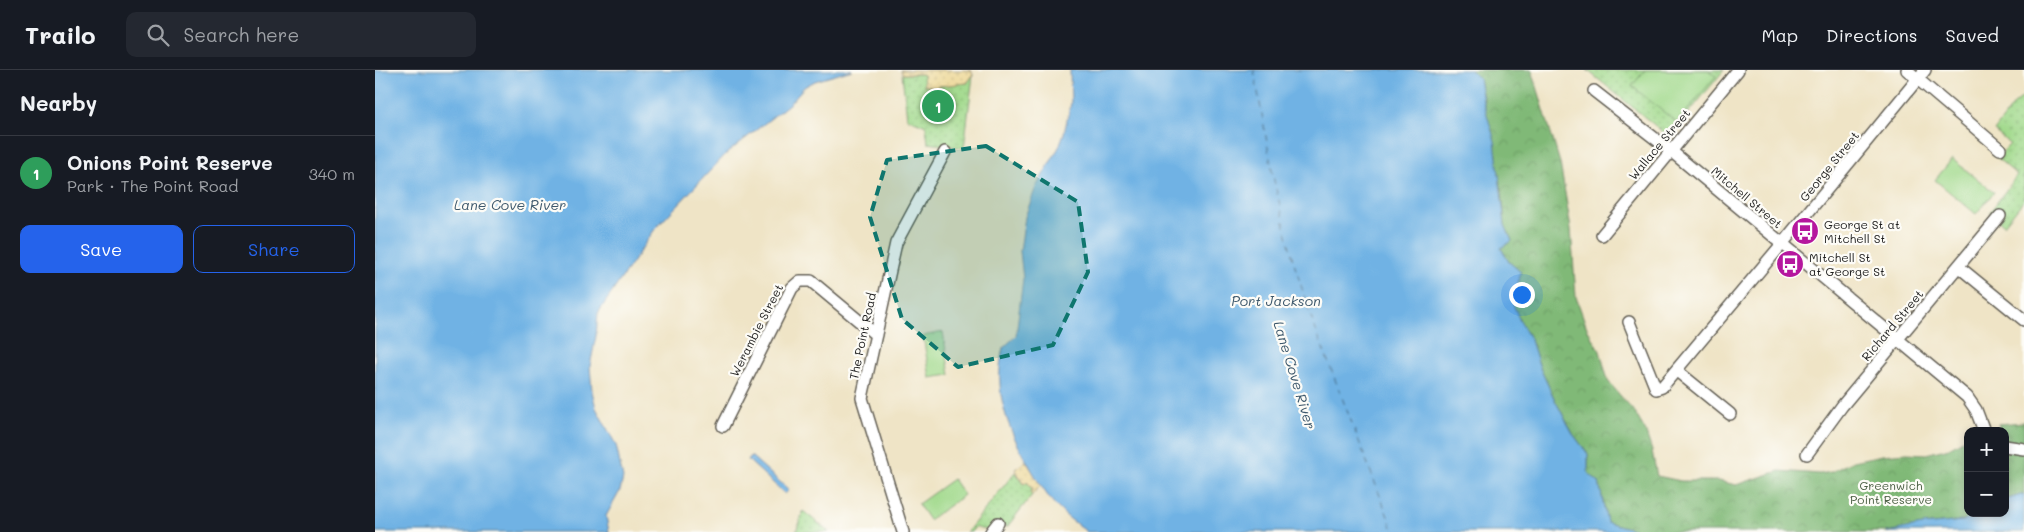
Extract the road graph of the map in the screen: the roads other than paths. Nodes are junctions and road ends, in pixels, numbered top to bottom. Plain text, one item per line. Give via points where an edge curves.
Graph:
1 (1738, 70) edge
2 (1907, 70) edge
3 (1921, 74) edge
4 (1594, 92) dead end
5 (2001, 149) dead end
6 (1671, 151) junction
7 (945, 152) dead end
8 (2000, 216) dead end
9 (1602, 235) dead end
10 (1782, 244) junction
11 (1959, 267) junction
12 (2024, 320) edge
13 (1629, 322) dead end
14 (876, 335) junction
15 (1897, 340) junction
16 (1677, 371) junction
17 (1731, 414) dead end
18 (723, 426) dead end
19 (1982, 427) edge
20 (2009, 447) edge
21 (2024, 450) edge
22 (1807, 454) dead end
23 (903, 532) edge

1 - 6 street, Wallace Street
2 - 3 street
3 - 5 street
3 - 10 street, George Street
4 - 6 street, Mitchell Street
6 - 9 street, Wallace Street
6 - 10 street, Mitchell Street
7 - 14 street, The Point Road via 896,244
8 - 11 street, Richard Street
10 - 15 street, Mitchell Street
10 - 16 street, George Street
11 - 12 street
11 - 15 street, Richard Street
13 - 16 street, George Street via 1657,388
14 - 18 street, Werambie Street via 811,281 800,281 792,288
14 - 23 street, The Point Road via 862,398
15 - 19 street, Mitchell Street via 1970,401
15 - 22 street, Richard Street
16 - 17 street
20 - 21 street

